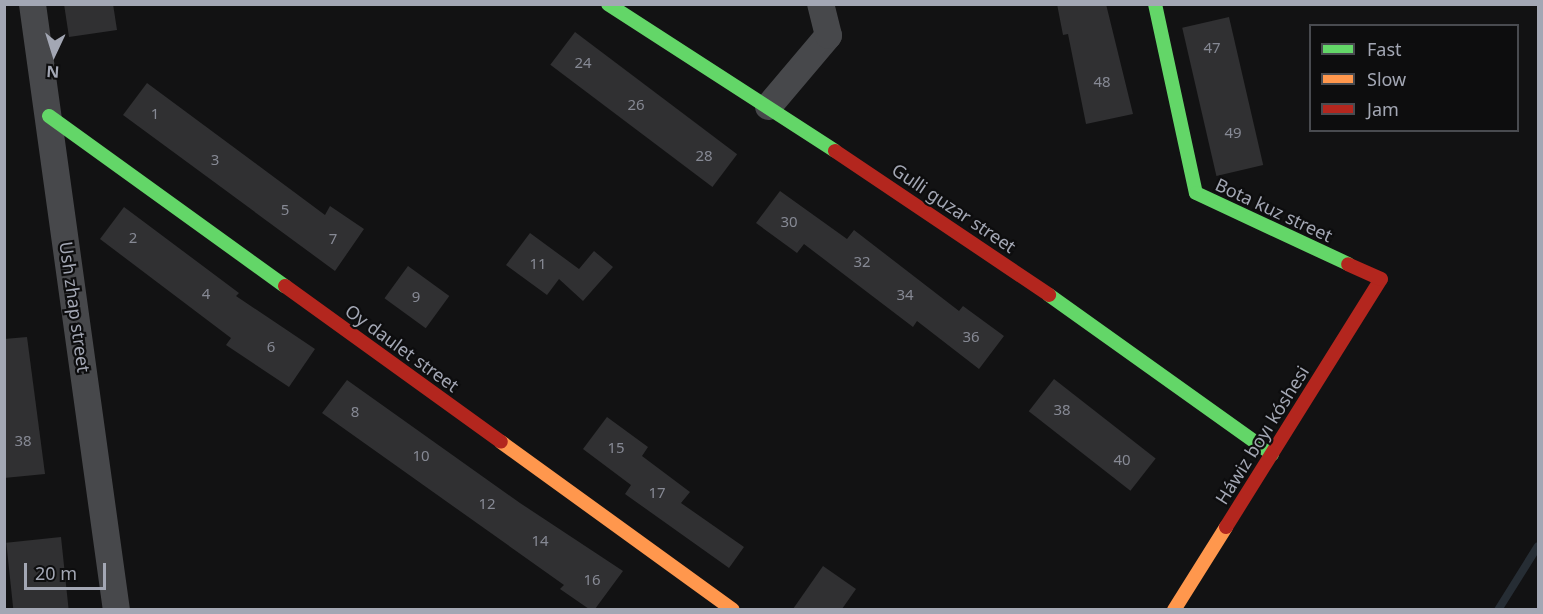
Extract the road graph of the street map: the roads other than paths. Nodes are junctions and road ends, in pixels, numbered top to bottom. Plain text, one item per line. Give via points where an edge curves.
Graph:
1 (32, 4) edge
2 (608, 4) edge
3 (820, 4) edge
4 (1155, 4) edge
5 (768, 106) junction
6 (49, 116) junction
7 (1381, 279) joint
8 (1272, 454) junction
9 (116, 609) edge
10 (733, 609) edge
11 (1174, 609) edge

1 - 6 street, Ush zhap street
2 - 5 street, Gulli guzar street
3 - 5 street via 828,35
4 - 7 street, Bota kuz street via 1196,193
5 - 8 street, Gulli guzar street via 950,225
6 - 9 street, Ush zhap street
6 - 10 street, Oy daulet street
7 - 8 street, Háwiz boyı kóshesi
8 - 11 street, Háwiz boyı kóshesi

